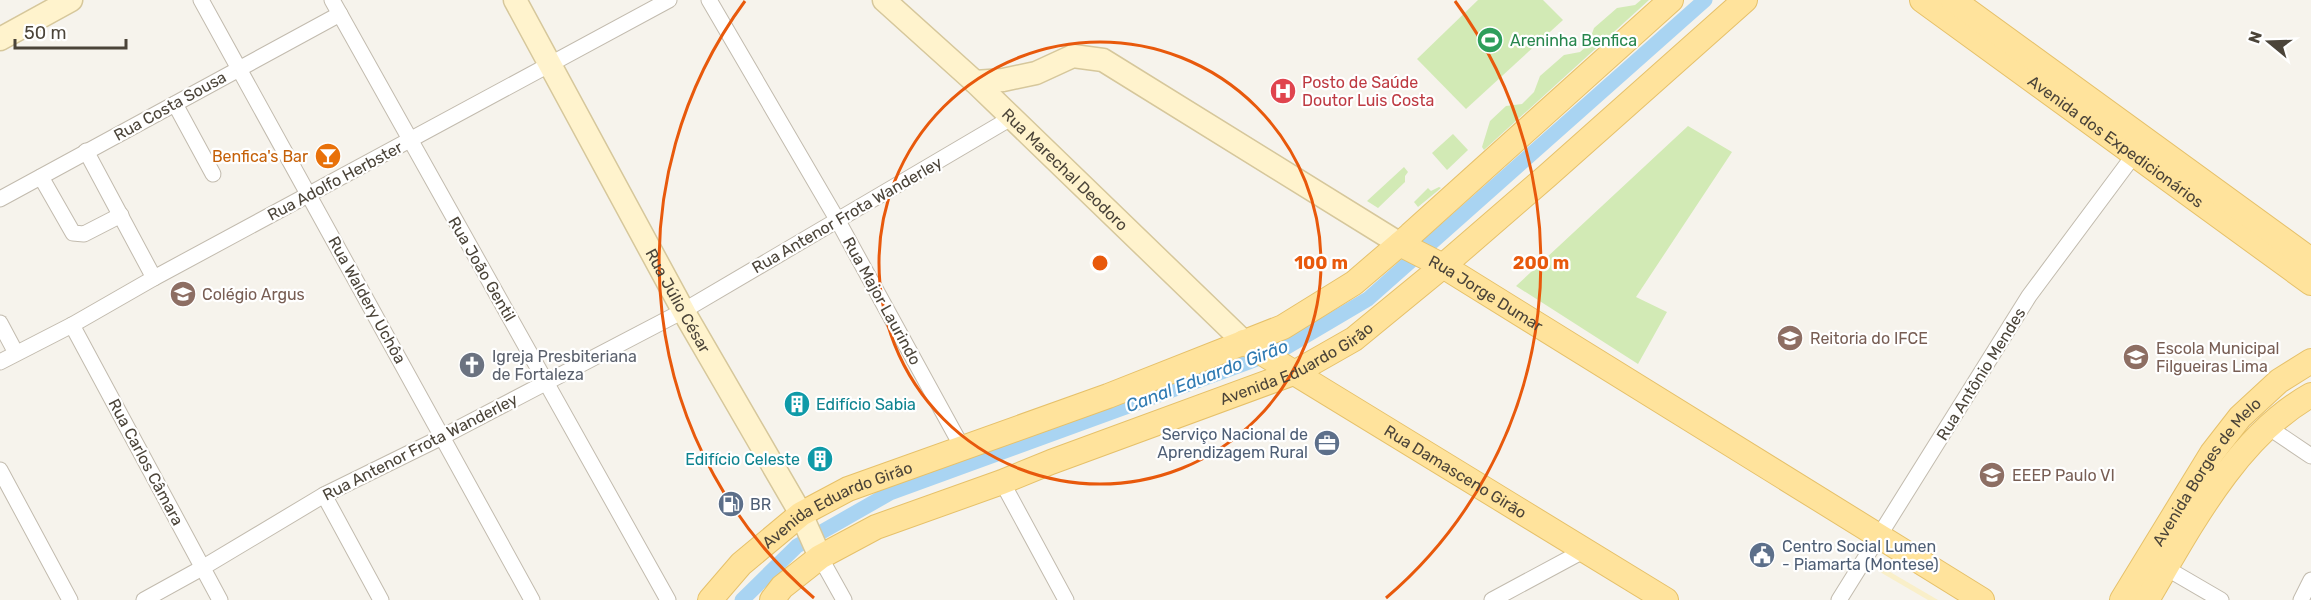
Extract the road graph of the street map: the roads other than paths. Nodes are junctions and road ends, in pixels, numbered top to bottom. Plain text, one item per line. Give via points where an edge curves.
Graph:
1 (201, 0) edge
2 (332, 0) edge
3 (515, 0) edge
4 (669, 0) edge
5 (709, 0) edge
6 (884, 0) edge
7 (1671, 0) edge
8 (1745, 0) edge
9 (1922, 0) edge
10 (1953, 0) edge
11 (60, 3) edge
12 (340, 14) junction
13 (0, 39) edge
14 (550, 64) junction
15 (238, 68) junction
16 (1036, 73) junction
17 (975, 82) junction
18 (175, 104) junction
19 (1011, 118) junction
20 (410, 141) junction
21 (86, 152) junction
22 (2134, 155) junction
23 (213, 174) dead end
24 (41, 177) junction
25 (308, 195) junction
26 (0, 199) edge
27 (121, 215) junction
28 (838, 221) junction
29 (1421, 255) junction
30 (2311, 260) edge
31 (154, 278) junction
32 (2311, 284) edge
33 (683, 311) junction
34 (0, 323) edge
35 (72, 325) junction
36 (16, 353) junction
37 (1269, 356) junction
38 (2311, 361) edge
39 (0, 362) edge
40 (547, 383) junction
41 (2311, 395) edge
42 (2268, 427) junction
43 (443, 437) junction
44 (962, 447) junction
45 (2311, 456) edge
46 (0, 470) edge
47 (1002, 482) junction
48 (324, 495) junction
49 (803, 518) junction
50 (1880, 537) junction
51 (1585, 550) junction
52 (818, 551) junction
53 (202, 568) junction
54 (2166, 568) junction
55 (2311, 580) edge
56 (70, 600) edge
57 (144, 600) edge
58 (220, 600) edge
59 (381, 600) edge
60 (532, 600) edge
61 (668, 600) edge
62 (710, 600) edge
63 (772, 600) edge
64 (844, 600) edge
65 (1066, 600) edge
66 (1492, 600) edge
67 (1666, 600) edge
68 (1839, 600) edge
69 (1982, 600) edge
70 (2122, 600) edge
71 (2147, 600) edge
72 (2221, 600) edge
73 (2301, 600) edge

1 - 15 street, Rua Waldery Uchôa
2 - 12 street, Rua João Gentil
3 - 14 street, Rua Júlio César
4 - 14 street, Rua Adolfo Herbster
5 - 28 street, Rua Major Laurindo
6 - 17 street, Rua Marechal Deodoro
7 - 29 main road, Avenida Eduardo Girão
8 - 29 main road, Avenida Eduardo Girão
9 - 22 main road, Avenida dos Expedicionários
10 - 30 main road, Avenida dos Expedicionários
11 - 13 street
12 - 15 street, Rua Costa Sousa
12 - 20 street, Rua João Gentil
14 - 20 street, Rua Adolfo Herbster
14 - 33 street, Rua Júlio César
15 - 18 street, Rua Costa Sousa
15 - 25 street, Rua Waldery Uchôa
16 - 17 street, Rua Jorge Dumar
16 - 19 street via 1014,97
16 - 29 street, Rua Jorge Dumar via 1073,56 1103,60
17 - 19 street, Rua Marechal Deodoro
18 - 21 street, Rua Costa Sousa
18 - 23 street
19 - 28 street, Rua Antenor Frota Wanderley
19 - 37 street, Rua Marechal Deodoro
20 - 25 street, Rua Adolfo Herbster
20 - 40 street, Rua João Gentil
21 - 24 street, Rua Costa Sousa
21 - 27 street
22 - 32 main road, Avenida dos Expedicionários
22 - 50 street, Rua Antônio Mendes via 2029,296
24 - 26 street, Rua Costa Sousa
24 - 27 street via 73,233 84,234
25 - 31 street, Rua Adolfo Herbster
25 - 43 street, Rua Waldery Uchôa
27 - 31 street
28 - 33 street, Rua Antenor Frota Wanderley
28 - 44 street, Rua Major Laurindo
29 - 37 main road, Avenida Eduardo Girão via 1354,283 1283,327
29 - 37 main road, Avenida Eduardo Girão via 1354,339
29 - 50 main road, Rua Jorge Dumar
31 - 35 street, Rua Adolfo Herbster
33 - 40 street, Rua Antenor Frota Wanderley
33 - 49 street, Rua Júlio César
34 - 36 street
35 - 36 street, Rua Adolfo Herbster
35 - 53 street, Rua Carlos Câmara
36 - 39 street, Rua Adolfo Herbster
37 - 44 main road, Avenida Eduardo Girão via 1108,396
37 - 47 main road, Avenida Eduardo Girão
37 - 51 main road, Rua Damasceno Girão
38 - 70 main road, Avenida Borges de Melo via 2279,381 2240,417 2212,453
40 - 43 street, Rua Antenor Frota Wanderley
40 - 61 street, Rua João Gentil
41 - 42 main road, Avenida Borges de Melo
42 - 45 street
42 - 54 main road, Avenida Borges de Melo via 2219,485
43 - 48 street, Rua Antenor Frota Wanderley
43 - 60 street, Rua Waldery Uchôa
44 - 49 main road, Avenida Eduardo Girão via 848,489
46 - 56 street
47 - 52 main road, Avenida Eduardo Girão
47 - 65 street
48 - 53 street, Rua Antenor Frota Wanderley
48 - 59 street
49 - 52 street, Rua Júlio César
49 - 62 main road, Avenida Eduardo Girão via 741,564
50 - 68 street, Rua Antônio Mendes
50 - 69 main road, Rua Jorge Dumar
51 - 66 street
51 - 67 main road, Rua Damasceno Girão
52 - 63 main road, Avenida Eduardo Girão
52 - 64 street, Rua Júlio César
53 - 57 street, Rua Antenor Frota Wanderley
53 - 58 street, Rua Carlos Câmara
54 - 71 main road, Avenida Borges de Melo
54 - 72 street
55 - 73 street

